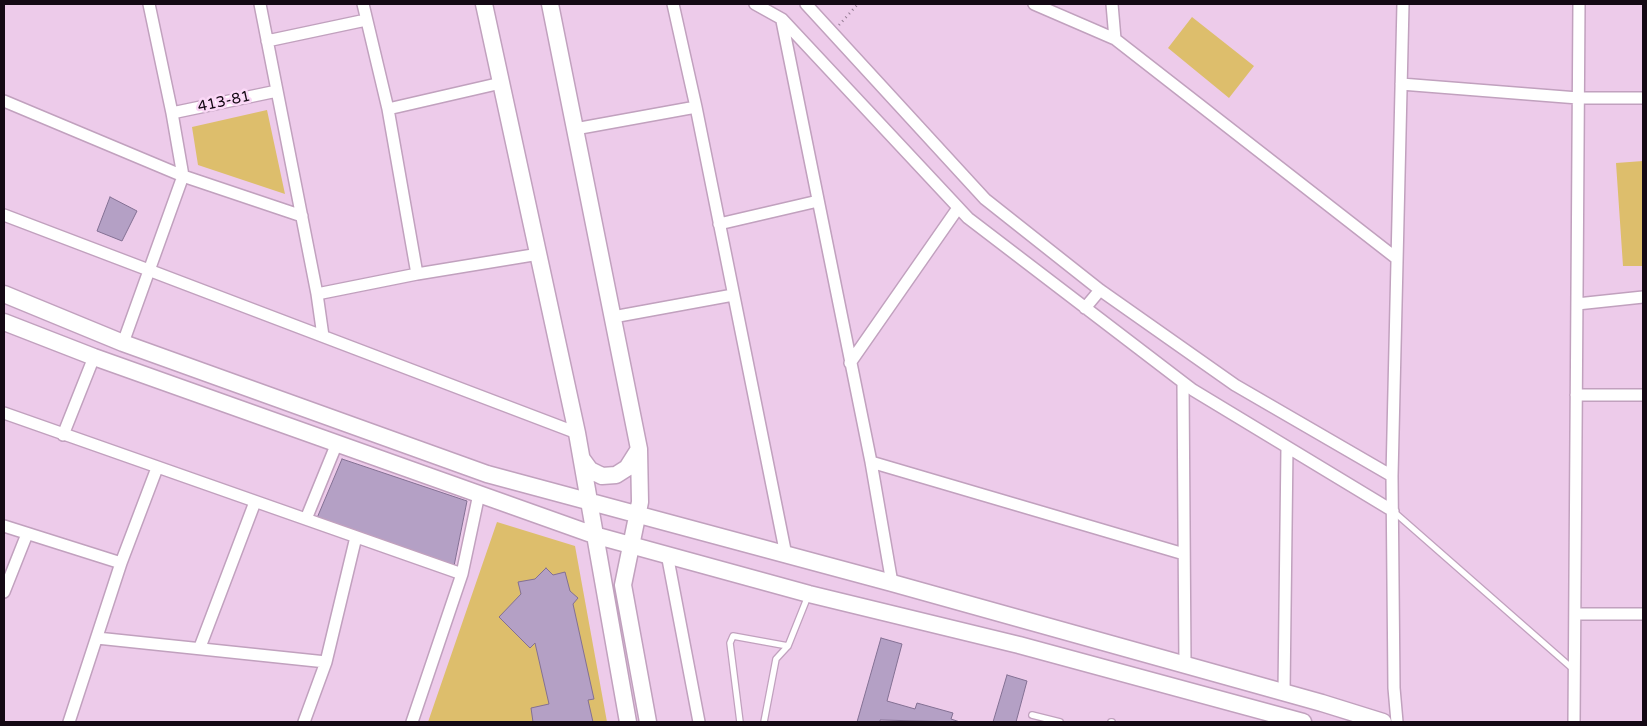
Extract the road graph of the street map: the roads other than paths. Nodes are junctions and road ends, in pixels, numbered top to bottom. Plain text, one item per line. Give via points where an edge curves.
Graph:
1 (149, 4) edge
2 (260, 4) edge
3 (364, 4) edge
4 (484, 4) edge
5 (550, 4) edge
6 (673, 4) edge
7 (755, 4) edge
8 (806, 4) edge
9 (1034, 4) edge
10 (1112, 4) edge
11 (1403, 4) edge
12 (1579, 4) edge
13 (782, 19) junction
14 (366, 20) junction
15 (1115, 39) junction
16 (267, 41) junction
17 (501, 83) junction
18 (1401, 84) junction
19 (277, 91) junction
20 (1578, 98) junction
21 (1643, 98) edge
22 (4, 101) edge
23 (696, 108) junction
24 (388, 109) junction
25 (172, 113) junction
26 (575, 129) junction
27 (183, 176) junction
28 (818, 201) junction
29 (958, 208) junction
30 (4, 215) edge
31 (302, 216) junction
32 (719, 224) junction
33 (539, 254) junction
34 (1396, 258) junction
35 (148, 270) junction
36 (417, 274) junction
37 (1100, 290) junction
38 (4, 294) edge
39 (317, 294) junction
40 (733, 295) junction
41 (1643, 297) edge
42 (1577, 304) junction
43 (1085, 308) junction
44 (613, 316) junction
45 (4, 322) edge
46 (323, 336) junction
47 (123, 343) junction
48 (94, 357) junction
49 (850, 363) junction
50 (1183, 383) junction
51 (1576, 395) junction
52 (1643, 395) edge
53 (4, 413) edge
54 (577, 433) junction
55 (63, 435) junction
56 (336, 443) junction
57 (1287, 447) junction
58 (639, 449) junction
59 (582, 458) junction
60 (871, 462) junction
61 (157, 468) junction
62 (1392, 476) junction
63 (479, 494) junction
64 (255, 502) junction
65 (589, 502) junction
66 (1393, 510) junction
67 (638, 516) junction
68 (306, 520) junction
69 (4, 526) edge
70 (27, 534) junction
71 (594, 535) junction
72 (356, 537) junction
73 (630, 545) junction
74 (667, 554) junction
75 (1184, 554) junction
76 (786, 555) junction
77 (121, 563) junction
78 (462, 574) junction
79 (892, 583) junction
80 (4, 592) edge
81 (809, 594) junction
82 (1575, 614) junction
83 (1643, 614) edge
84 (97, 638) junction
85 (788, 646) junction
86 (200, 647) junction
87 (326, 662) junction
88 (1185, 665) junction
89 (1575, 670) junction
90 (1284, 692) junction
91 (1032, 715) dead end
92 (69, 722) edge
93 (304, 722) edge
94 (412, 722) edge
95 (628, 722) edge
96 (648, 722) edge
97 (698, 722) edge
98 (740, 722) edge
99 (764, 722) edge
100 (1060, 722) edge
101 (1303, 722) edge
102 (1383, 722) edge
103 (1397, 722) edge
104 (1574, 722) edge

1 - 25 street
2 - 16 street
3 - 14 street
4 - 17 main road
5 - 26 main road
6 - 23 street
7 - 13 street
8 - 37 street via 985,198
9 - 15 street
10 - 15 street
11 - 18 street
12 - 20 street
13 - 28 street
13 - 29 street
14 - 16 street
14 - 24 street
15 - 34 street
16 - 19 street
17 - 24 street
17 - 33 main road
18 - 20 street
18 - 34 street
19 - 25 street, 413-81
19 - 31 street
20 - 21 street
20 - 42 street
22 - 27 street
23 - 26 street
23 - 32 street
24 - 36 street
25 - 27 street
26 - 44 main road
27 - 31 street
27 - 35 street
28 - 32 street
28 - 49 street
29 - 43 street
29 - 49 street
30 - 35 street
31 - 39 street
32 - 40 street
33 - 36 street
33 - 54 main road
34 - 62 street
35 - 46 street
35 - 47 street
36 - 39 street
37 - 43 street
37 - 62 street via 1235,386
38 - 47 main road
39 - 46 street
40 - 44 street
40 - 76 street
41 - 42 street
42 - 51 street
43 - 50 street
44 - 58 main road
45 - 48 main road
46 - 54 street
47 - 65 main road via 486,474
48 - 55 street
48 - 56 main road
49 - 60 street
50 - 57 street
50 - 75 street
51 - 52 street
51 - 82 street
53 - 55 street
54 - 59 main road
55 - 61 street
56 - 63 main road
56 - 68 street
57 - 66 street
57 - 90 street
58 - 59 main road via 627,468 616,475 602,476 590,470
58 - 67 main road via 642,488
59 - 65 main road
60 - 75 street
60 - 79 street
61 - 64 street
61 - 77 street
62 - 66 street
63 - 71 main road
63 - 78 street
64 - 68 street
64 - 86 street
65 - 67 main road
65 - 71 main road
66 - 89 lane
66 - 103 street
67 - 73 main road
67 - 76 main road
68 - 72 street
69 - 70 street
70 - 77 street
70 - 80 street
71 - 73 main road
71 - 95 main road
72 - 78 street
72 - 87 street
73 - 74 main road
73 - 96 main road via 623,585
74 - 81 main road
74 - 97 street
75 - 88 street
76 - 79 main road
77 - 84 street
78 - 94 street
79 - 88 main road
81 - 85 lane
81 - 101 main road via 1019,645
82 - 83 street
82 - 89 street
84 - 86 street
84 - 92 street
85 - 98 lane via 733,636 730,643
85 - 99 lane via 776,659
86 - 87 street
87 - 93 street
88 - 90 main road
89 - 104 street
90 - 102 main road
91 - 100 lane

